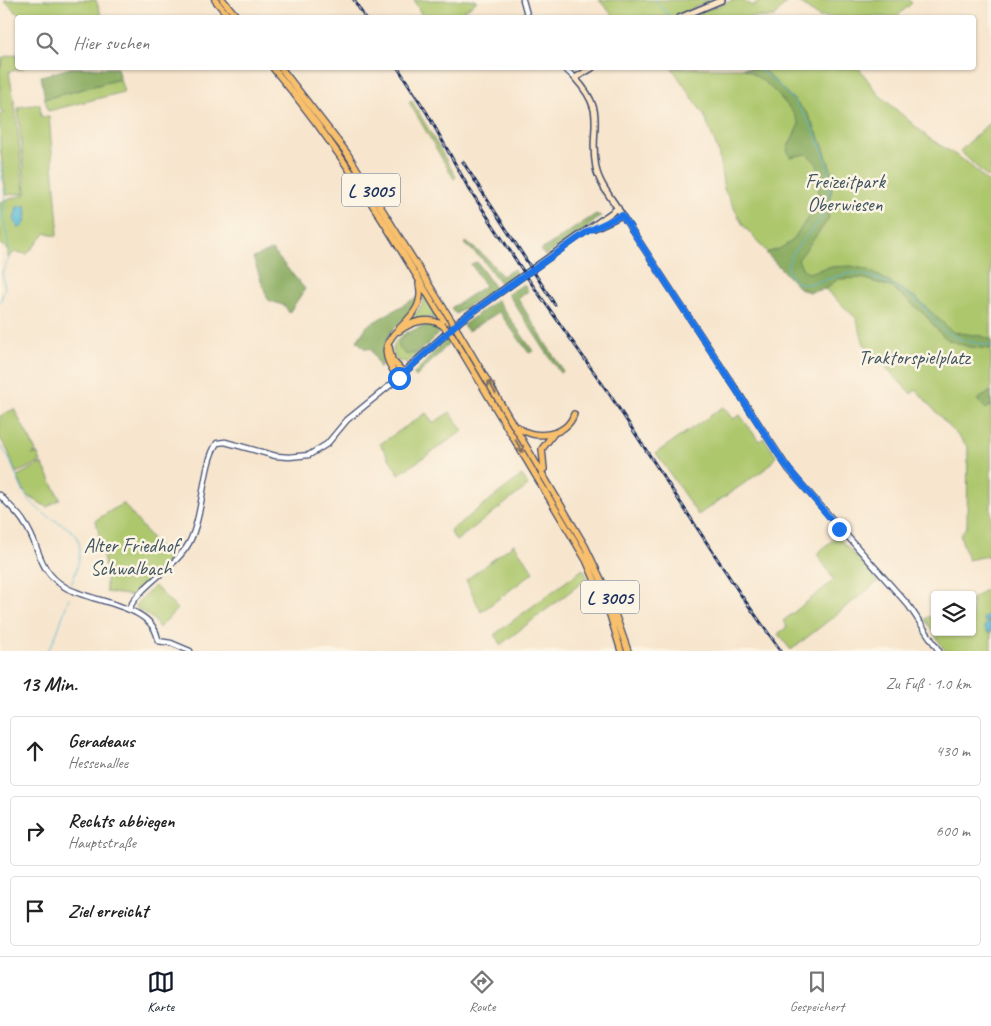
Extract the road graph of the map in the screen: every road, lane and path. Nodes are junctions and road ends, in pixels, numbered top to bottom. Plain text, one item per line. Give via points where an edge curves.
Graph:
1 (215, 0) edge
2 (223, 0) edge
3 (523, 0) edge
4 (722, 0) edge
5 (228, 15) edge
6 (236, 15) edge
7 (527, 15) edge
8 (687, 15) edge
9 (275, 70) edge
10 (283, 70) edge
11 (566, 70) edge
12 (589, 70) edge
13 (575, 78) junction
14 (618, 208) junction
15 (622, 215) junction
16 (588, 231) junction
17 (416, 274) junction
18 (446, 323) junction
19 (455, 336) junction
20 (404, 373) junction
21 (399, 378) junction
22 (574, 414) dead end
23 (513, 422) junction
24 (555, 432) junction
25 (548, 481) junction
26 (0, 495) edge
27 (129, 609) junction
28 (190, 651) edge
29 (621, 651) edge
30 (628, 651) edge
31 (939, 651) edge

1 - 5 highway
2 - 6 highway
3 - 7 street
4 - 8 main road
9 - 17 highway, L 3005 via 343,157
10 - 18 highway, L 3005 via 347,152
11 - 13 street
12 - 13 main road
13 - 14 main road via 595,107 596,168
14 - 15 main road
14 - 16 main road
15 - 16 main road
15 - 31 street via 789,470 909,606
16 - 20 main road via 461,320
17 - 18 highway, L 3005
17 - 21 highway via 420,290 418,309 393,333 386,346 387,362
18 - 19 highway, L 3005, bridge
18 - 19 highway, bridge
18 - 20 highway via 420,321 404,328 392,340 390,356
23 -> 19 highway, L 3005
19 -> 29 highway, L 3005 via 586,560 610,615
20 - 21 main road
21 - 27 street via 309,455 289,457 218,442 188,544
22 - 24 highway via 572,420
23 - 24 highway via 533,436
23 - 25 highway, L 3005
24 - 25 highway via 542,449
25 - 30 highway, L 3005 via 601,578
26 - 27 street via 26,525 52,578 74,592
27 - 28 street via 152,624 158,641 171,642

